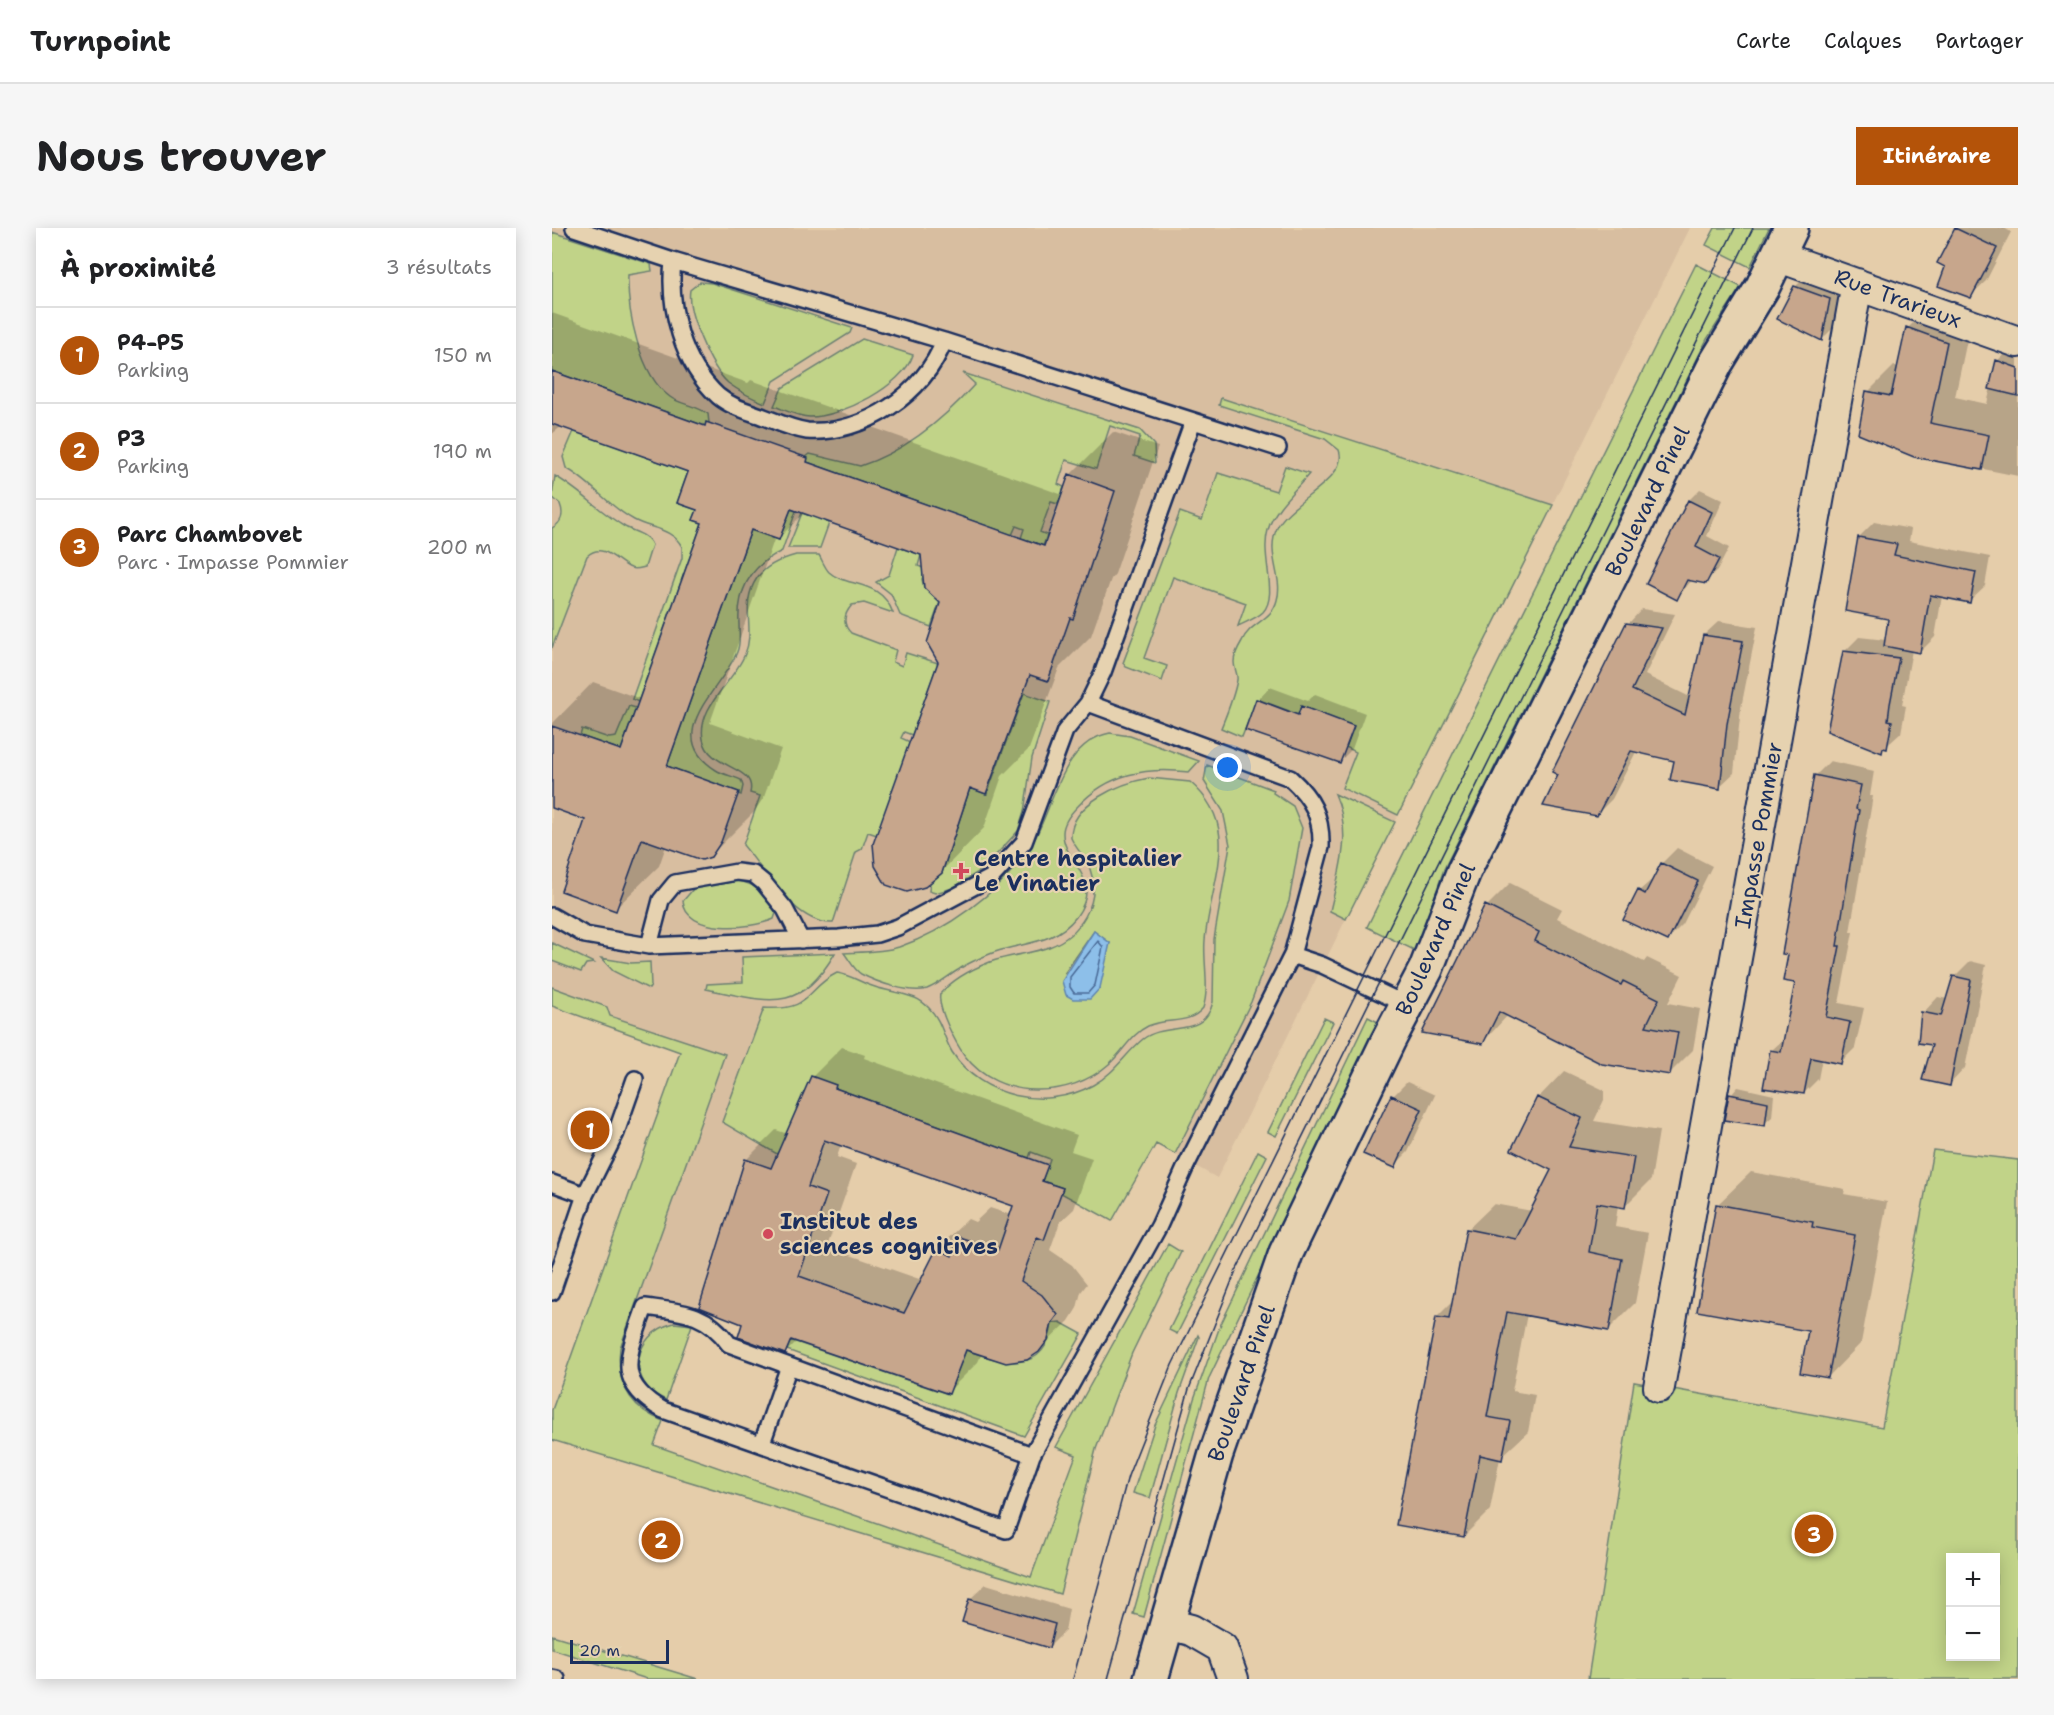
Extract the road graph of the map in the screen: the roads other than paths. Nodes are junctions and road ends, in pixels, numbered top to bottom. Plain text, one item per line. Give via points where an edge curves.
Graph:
1 (574, 228) edge
2 (1784, 242) edge
3 (673, 261) junction
4 (1857, 284) junction
5 (944, 341) junction
6 (2018, 342) edge
7 (1194, 421) junction
8 (1278, 448) dead end
9 (1088, 703) junction
10 (552, 916) edge
11 (801, 939) junction
12 (649, 946) junction
13 (1292, 955) junction
14 (1407, 1005) junction
15 (636, 1079) dead end
16 (552, 1183) edge
17 (585, 1195) junction
18 (552, 1293) edge
19 (789, 1366) junction
20 (1659, 1387) dead end
21 (762, 1443) junction
22 (1032, 1455) junction
23 (1168, 1624) junction
24 (552, 1678) edge
25 (557, 1679) edge
26 (1151, 1679) edge
27 (1233, 1679) edge

1 - 3 lane
2 - 4 street, Rue Trarieux
2 - 14 main road, Boulevard Pinel via 1716,363 1464,871 1426,969
3 - 5 lane
3 - 5 lane via 670,285 674,313 695,366 717,395 731,405 782,424 806,430 831,430 884,410 924,379
4 - 6 street, Rue Trarieux
4 - 20 street, Impasse Pommier
5 - 7 lane
7 - 8 lane
7 - 9 lane via 1138,579
9 - 11 lane via 1065,731 1024,842 992,877 888,930
9 - 13 lane via 1290,778 1307,794 1317,811 1321,847
10 - 12 lane via 585,935
11 - 12 lane
11 - 12 lane via 785,909 764,883 753,874 737,872 675,883 661,900
13 - 14 lane
13 - 22 lane via 1159,1226
14 - 23 main road, Boulevard Pinel via 1286,1254 1216,1454
15 - 17 lane via 616,1133
16 - 17 lane
17 - 18 lane
19 - 21 lane
19 - 21 lane via 729,1344 716,1326 696,1317 645,1307 627,1369 630,1382 644,1400
19 - 22 lane
21 - 22 lane via 1006,1530
23 - 26 main road, Boulevard Pinel
23 - 27 street via 1191,1630 1222,1648
24 - 25 lane

